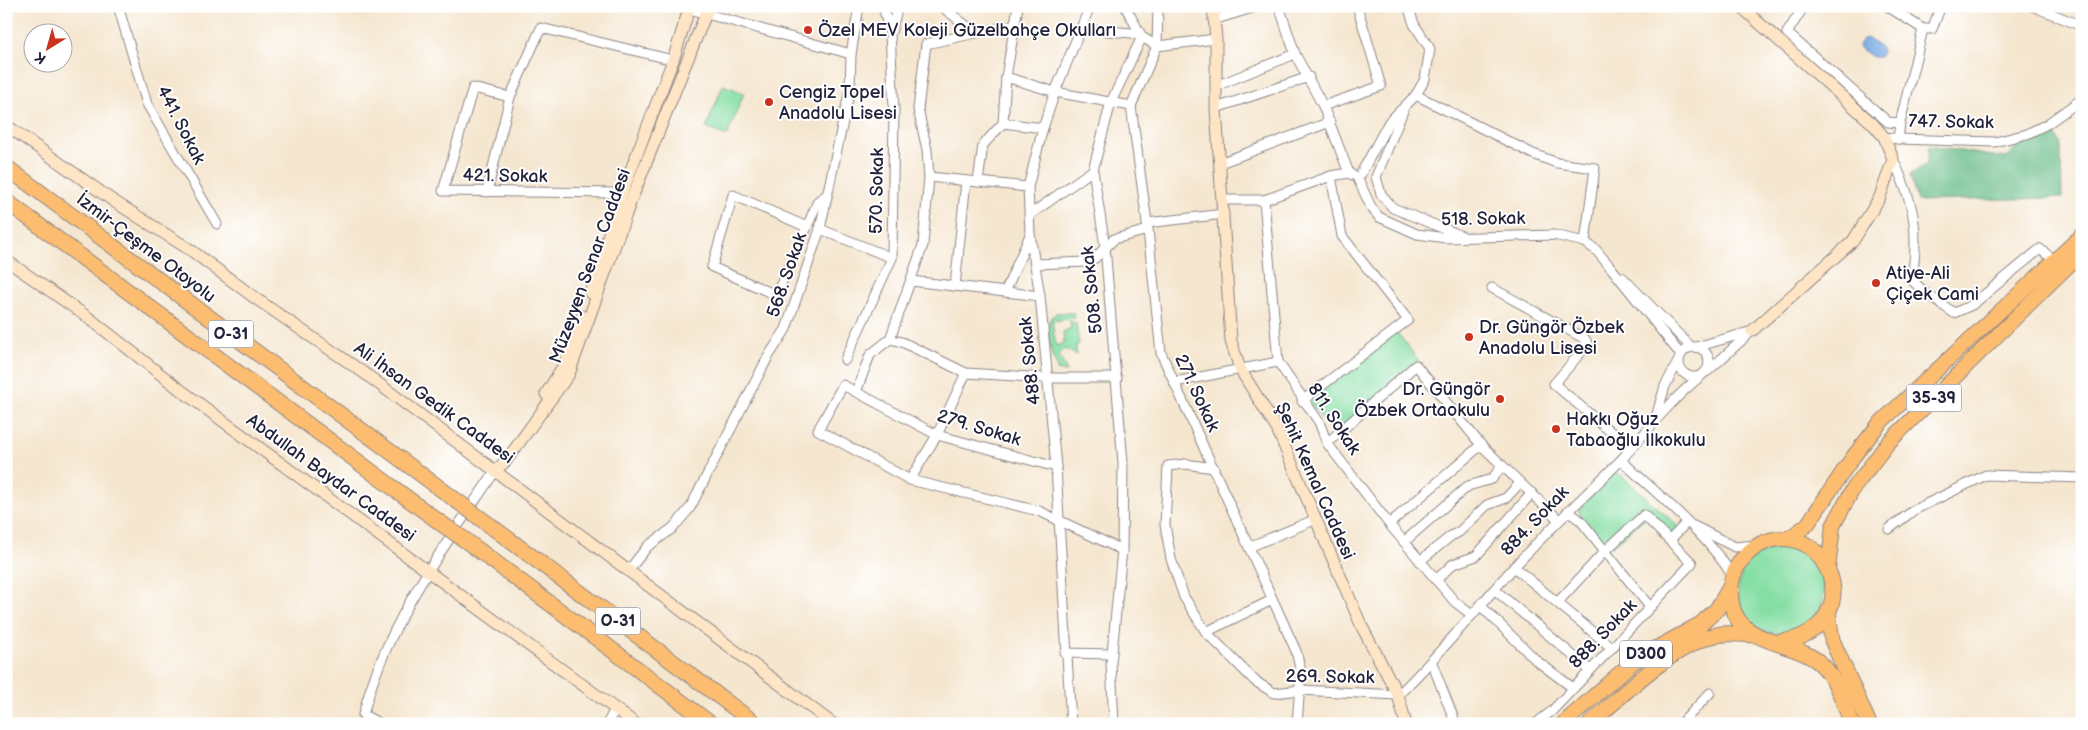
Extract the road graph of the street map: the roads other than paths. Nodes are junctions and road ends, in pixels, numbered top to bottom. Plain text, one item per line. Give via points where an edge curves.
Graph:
1 (118, 6) edge
2 (859, 6) edge
3 (883, 6) edge
4 (898, 6) edge
5 (946, 6) edge
6 (1018, 6) edge
7 (1090, 6) edge
8 (1125, 6) edge
9 (1158, 6) edge
10 (1213, 6) edge
11 (1259, 6) edge
12 (1279, 6) edge
13 (1357, 6) edge
14 (1408, 6) edge
15 (1740, 6) edge
16 (1804, 6) edge
17 (1887, 6) edge
18 (1941, 6) edge
19 (2032, 6) edge
20 (689, 7) edge
21 (708, 10) edge
22 (1213, 20) junction
23 (1016, 24) junction
24 (2082, 26) edge
25 (1082, 29) junction
26 (1923, 29) junction
27 (976, 33) junction
28 (890, 34) junction
29 (1142, 38) junction
30 (1216, 39) junction
31 (1158, 46) junction
32 (851, 54) junction
33 (1295, 54) junction
34 (673, 60) junction
35 (1006, 77) junction
36 (1310, 77) junction
37 (1216, 86) junction
38 (1055, 92) junction
39 (1416, 95) junction
40 (510, 97) junction
41 (2082, 99) edge
42 (1111, 102) junction
43 (1131, 106) junction
44 (1324, 106) junction
45 (1216, 108) junction
46 (1404, 108) junction
47 (1330, 122) junction
48 (1003, 123) junction
49 (1900, 123) junction
50 (6, 125) edge
51 (1043, 128) junction
52 (1884, 138) junction
53 (1898, 139) junction
54 (1893, 159) junction
55 (1220, 162) junction
56 (6, 167) edge
57 (1093, 170) junction
58 (1349, 173) junction
59 (1331, 176) junction
60 (929, 177) junction
61 (1358, 179) junction
62 (966, 180) junction
63 (978, 182) junction
64 (1028, 187) junction
65 (487, 192) junction
66 (622, 193) junction
67 (828, 194) junction
68 (1224, 200) junction
69 (1264, 200) junction
70 (6, 201) edge
71 (1031, 214) junction
72 (1224, 214) junction
73 (217, 224) dead end
74 (1148, 226) junction
75 (807, 227) junction
76 (820, 229) junction
77 (1030, 234) junction
78 (2082, 235) edge
79 (1464, 237) junction
80 (1586, 242) junction
81 (1105, 246) junction
82 (2080, 256) edge
83 (892, 258) junction
84 (6, 260) edge
85 (2054, 260) junction
86 (1035, 264) junction
87 (1612, 269) junction
88 (911, 281) junction
89 (954, 286) junction
90 (1492, 288) dead end
91 (1005, 292) junction
92 (1040, 296) junction
93 (1752, 331) junction
94 (890, 339) junction
95 (1694, 347) junction
96 (1680, 357) junction
97 (845, 360) dead end
98 (1278, 362) junction
99 (1240, 369) junction
100 (966, 373) junction
101 (1704, 373) junction
102 (1048, 378) junction
103 (1117, 378) junction
104 (1175, 382) junction
105 (856, 392) junction
106 (1302, 401) junction
107 (1656, 418) junction
108 (937, 435) junction
109 (1327, 443) junction
110 (1481, 445) junction
111 (1630, 448) junction
112 (1620, 460) junction
113 (1502, 466) junction
114 (1056, 467) junction
115 (1214, 468) junction
116 (496, 470) junction
117 (2082, 478) edge
118 (910, 480) junction
119 (1520, 483) junction
120 (1532, 492) junction
121 (1568, 511) junction
122 (1058, 520) junction
123 (1314, 520) junction
124 (1558, 520) junction
125 (1687, 522) junction
126 (1389, 524) junction
127 (1889, 529) dead end
128 (1788, 539) junction
129 (1670, 540) junction
130 (1405, 541) junction
131 (1757, 545) junction
132 (1249, 547) junction
133 (1122, 550) junction
134 (1604, 552) junction
135 (1420, 561) junction
136 (1514, 567) junction
137 (1828, 569) junction
138 (629, 570) junction
139 (428, 572) junction
140 (1436, 580) junction
141 (1730, 582) junction
142 (1495, 590) junction
143 (1272, 600) junction
144 (1558, 602) junction
145 (1481, 606) junction
146 (1650, 607) junction
147 (1828, 614) junction
148 (1472, 615) junction
149 (1206, 632) junction
150 (1754, 635) junction
151 (1779, 642) junction
152 (1612, 648) junction
153 (1065, 652) junction
154 (1112, 654) junction
155 (1432, 663) junction
156 (1590, 670) junction
157 (1573, 688) junction
158 (1300, 690) junction
159 (1710, 693) dead end
160 (1398, 695) junction
161 (615, 709) junction
162 (381, 724) edge
163 (607, 724) edge
164 (636, 724) edge
165 (711, 724) edge
166 (756, 724) edge
167 (832, 724) edge
168 (1071, 724) edge
169 (1114, 724) edge
170 (1297, 724) edge
171 (1406, 724) edge
172 (1456, 724) edge
173 (1534, 724) edge
174 (1563, 724) edge
175 (1590, 724) edge
176 (1681, 724) edge
177 (1852, 724) edge
178 (1869, 724) edge

1 - 73 street, 441. Sokak via 147,104
2 - 32 street, 568. Sokak
3 - 28 street, 570. Sokak
4 - 28 street
5 - 27 street via 946,10
6 - 23 street
7 - 25 street, 488. Sokak
8 - 29 street
9 - 31 street
10 - 22 main road, Şehit Kemal Caddesi
11 - 22 street
12 - 33 street
13 - 44 street via 1381,86
14 - 39 street via 1414,24 1430,49 1425,79
15 - 52 main road, 747. Sokak via 1873,124
16 - 49 street via 1786,33 1888,122
17 - 26 street
18 - 26 street via 1932,29
19 - 24 street
20 - 21 street
20 - 34 main road, Müzeyyen Senar Caddesi
21 - 32 street
21 - 116 main road, Müzeyyen Senar Caddesi via 630,203 569,374 506,461
22 - 30 main road, Şehit Kemal Caddesi
23 - 27 street
23 - 35 street
25 - 29 street via 1132,33
25 - 38 street, 488. Sokak
26 - 49 street
27 - 60 street via 926,44 918,109
28 - 83 street, 570. Sokak via 894,109
29 - 31 street
29 - 42 street, 508. Sokak
30 - 31 street
30 - 37 main road, Şehit Kemal Caddesi
31 - 43 street
32 - 67 street, 568. Sokak via 850,89
33 - 36 street
33 - 37 street
34 - 40 street via 541,28
34 - 66 main road, Müzeyyen Senar Caddesi
35 - 38 street
35 - 48 street
36 - 44 street
36 - 45 street
37 - 45 main road, Şehit Kemal Caddesi
38 - 42 street
38 - 51 street, 488. Sokak
39 - 46 street
39 - 80 street via 1533,154 1557,163 1595,168
40 - 65 street
40 - 65 street, 421. Sokak via 473,88 443,191
41 - 53 street, 747. Sokak via 2027,134 1994,142
42 - 43 street
42 - 57 street, 508. Sokak
43 - 74 street, 271. Sokak
44 - 47 street
45 - 55 main road, Şehit Kemal Caddesi
46 - 61 street via 1389,122
46 - 79 street via 1376,176 1381,194 1394,208
47 - 55 street
47 - 58 street
48 - 51 street
48 - 63 street via 983,145
49 - 53 street
50 - 116 main road, Ali İhsan Gedik Caddesi via 112,200 192,251
51 - 64 street, 488. Sokak
52 - 53 street, 747. Sokak
52 - 54 main road
54 - 85 street via 1909,192 1916,225 1912,280 1954,313 1972,306 2040,249
54 - 93 main road, 884. Sokak via 1880,197 1853,241
55 - 68 main road, Şehit Kemal Caddesi
56 - 166 highway, İzmir-Çeşme Otoyolu / O-31, bridge
57 - 71 street
57 - 81 street, 508. Sokak
58 - 59 street
58 - 61 street
59 - 69 street
59 - 106 street via 1342,236 1408,320
60 - 62 street
60 - 88 street via 924,245
61 - 79 street, 518. Sokak via 1379,217 1417,234
62 - 63 street
62 - 89 street
63 - 64 street
64 - 71 street, 488. Sokak
65 - 66 street, 421. Sokak
66 - 116 main road, Müzeyyen Senar Caddesi via 564,365 501,455
67 - 75 street via 818,201
67 - 76 street, 568. Sokak
68 - 69 street
68 - 72 main road, Şehit Kemal Caddesi
69 - 98 street, 811. Sokak
70 - 165 highway, O-31, bridge
71 - 77 street, 488. Sokak
72 - 74 street
72 - 99 main road, Şehit Kemal Caddesi via 1231,341
74 - 81 street via 1114,239
74 - 104 street, 271. Sokak via 1161,353
75 - 75 street via 733,195 712,267 776,295
76 - 83 street
76 - 138 street, 568. Sokak via 786,329 690,508 673,528 647,547
77 - 86 street, 488. Sokak
77 - 91 street
78 - 85 main road, 35-39
79 - 80 street, 518. Sokak via 1554,234
80 - 87 street
81 - 86 street via 1087,262
81 - 103 street, 508. Sokak
82 - 137 main road, 35-39 via 1888,443 1853,489 1833,526
83 - 97 street
84 - 139 main road, Abdullah Baydar Caddesi via 89,318 178,388
85 - 128 main road, 35-39 via 1880,423 1807,525
86 - 92 street, 488. Sokak
87 - 95 street
87 - 96 street
88 - 89 street
88 - 94 street
89 - 91 street
90 - 111 street via 1585,339 1588,344 1554,384
91 - 92 street
92 - 102 street, 488. Sokak
93 - 95 street
93 - 101 street, 884. Sokak
94 - 100 street
94 - 105 street via 870,356
95 - 96 street
95 - 101 street via 1708,355 1710,366
96 - 101 street via 1683,373 1692,378
96 - 107 street via 1665,386
98 - 99 street
98 - 106 street, 811. Sokak
99 - 104 street
99 - 123 main road, Şehit Kemal Caddesi via 1277,429
100 - 102 street
100 - 108 street
101 - 107 street, 884. Sokak
102 - 103 street
102 - 114 street, 488. Sokak
103 - 133 street, 508. Sokak via 1123,463
104 - 115 street, 271. Sokak
105 - 108 street, 279. Sokak
105 - 118 street, 279. Sokak via 843,385 818,430
106 - 109 street, 811. Sokak via 1319,422
107 - 111 street, 884. Sokak
108 - 114 street, 279. Sokak
108 - 118 street
109 - 110 street via 1416,365
109 - 126 street, 811. Sokak
110 - 113 street
110 - 126 street
111 - 112 street, 884. Sokak
112 - 121 street, 884. Sokak
112 - 125 street
113 - 119 street
113 - 130 street via 1492,479 1468,486
114 - 122 street, 488. Sokak
115 - 132 street, 271. Sokak
115 - 149 street, 269. Sokak via 1185,464 1168,466 1166,525 1171,559 1184,597
116 - 138 main road, Ali İhsan Gedik Caddesi
116 - 139 street
117 - 127 street via 1986,475 1914,510
118 - 122 street via 1039,511
119 - 120 street
119 - 135 street via 1506,498 1487,505 1459,532
120 - 124 street
120 - 140 street via 1476,556 1454,564
121 - 124 street, 884. Sokak
121 - 134 street via 1581,521
122 - 133 street
122 - 153 street, 488. Sokak
123 - 132 street
123 - 160 main road, Şehit Kemal Caddesi via 1362,628
124 - 136 street, 884. Sokak
125 - 129 street
125 - 131 street via 1735,548
125 - 141 street via 1721,559
126 - 130 street, 811. Sokak
128 - 131 highway
128 - 137 highway via 1805,544 1819,555
129 - 134 street via 1644,515
129 - 146 street, 888. Sokak via 1692,563
130 - 135 street, 811. Sokak
131 - 141 highway, D300 via 1737,564
132 - 143 street, 271. Sokak
133 - 154 street, 508. Sokak
134 - 144 street
134 - 146 street
135 - 140 street, 811. Sokak
136 - 142 street, 884. Sokak
136 - 144 street
137 - 147 highway via 1833,591
138 - 167 main road, Ali İhsan Gedik Caddesi
139 - 161 main road, Abdullah Baydar Caddesi
139 - 162 street via 406,608 384,655 364,715
140 - 148 street, 811. Sokak via 1455,602
141 - 150 highway via 1733,609
141 - 174 highway, D300 via 1716,609 1701,624 1634,661
142 - 145 street, 884. Sokak
142 - 156 street
143 - 149 street
143 - 158 street, 271. Sokak via 1296,651 1301,672
144 - 152 street
145 - 148 street, 884. Sokak
145 - 157 street via 1537,661
146 - 152 street, 888. Sokak
147 - 151 highway via 1808,635 1794,641
147 - 178 highway via 1832,640
148 - 155 street, 884. Sokak
149 - 158 street, 269. Sokak via 1255,681 1274,693
150 - 151 highway, D300
150 - 175 highway, D300 via 1708,637 1636,682
151 - 177 highway via 1812,657 1823,666 1840,694
152 - 156 street, 888. Sokak
153 - 154 street
153 - 168 street, 488. Sokak
154 - 169 street, 508. Sokak
155 - 160 street, 884. Sokak
155 - 172 street
156 - 157 street, 888. Sokak
157 - 173 street, 888. Sokak via 1552,711
158 - 160 street, 269. Sokak
158 - 170 street, 271. Sokak
159 - 176 street
160 - 171 main road, Şehit Kemal Caddesi
161 - 163 street
161 - 164 main road, Abdullah Baydar Caddesi

